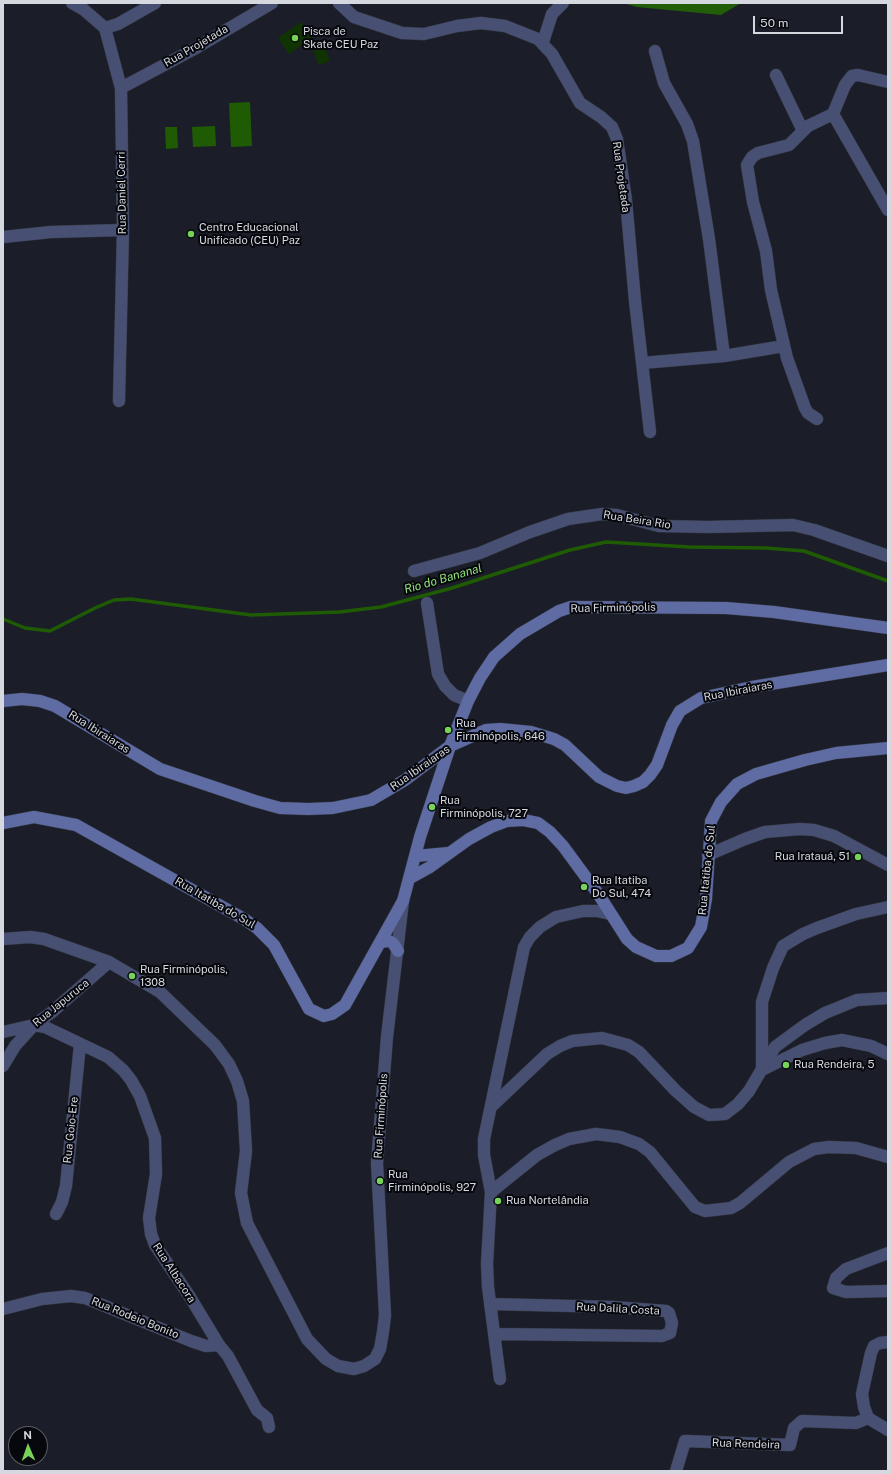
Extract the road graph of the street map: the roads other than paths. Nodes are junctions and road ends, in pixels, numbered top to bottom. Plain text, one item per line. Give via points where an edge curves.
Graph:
1 (72, 3) edge
2 (155, 3) edge
3 (272, 3) edge
4 (339, 3) edge
5 (563, 3) edge
6 (105, 28) junction
7 (543, 42) junction
8 (655, 51) dead end
9 (776, 75) dead end
10 (888, 82) edge
11 (121, 88) junction
12 (833, 114) junction
13 (803, 131) junction
14 (888, 210) edge
15 (123, 230) junction
16 (3, 237) edge
17 (784, 346) junction
18 (724, 356) junction
19 (642, 363) junction
20 (120, 401) dead end
21 (816, 419) dead end
22 (650, 432) dead end
23 (888, 556) edge
24 (414, 571) dead end
25 (427, 603) dead end
26 (888, 628) edge
27 (888, 665) edge
28 (3, 701) edge
29 (468, 701) junction
30 (450, 746) junction
31 (888, 748) edge
32 (3, 823) edge
33 (450, 853) junction
34 (708, 855) junction
35 (416, 856) junction
36 (888, 865) edge
37 (410, 878) junction
38 (403, 901) junction
39 (888, 907) edge
40 (610, 914) junction
41 (3, 939) edge
42 (380, 942) junction
43 (398, 951) junction
44 (109, 962) junction
45 (888, 998) edge
46 (34, 1025) junction
47 (3, 1032) edge
48 (80, 1044) junction
49 (888, 1054) edge
50 (3, 1066) edge
51 (762, 1069) junction
52 (491, 1107) junction
53 (888, 1157) edge
54 (491, 1192) junction
55 (56, 1214) dead end
56 (888, 1253) edge
57 (888, 1291) edge
58 (490, 1304) junction
59 (3, 1309) edge
60 (495, 1334) junction
61 (888, 1342) edge
62 (219, 1345) junction
63 (500, 1379) dead end
64 (868, 1418) junction
65 (270, 1427) dead end
66 (888, 1430) edge
67 (676, 1471) edge

1 - 6 street
2 - 6 street via 118,24
3 - 11 street, Rua Projetada
4 - 7 street via 354,17 402,33 424,34 469,24 496,24 516,29
5 - 7 street via 552,14
6 - 11 street, Rua Daniel Cerri
7 - 19 street, Rua Projetada via 580,103 608,122 617,139 626,200
8 - 18 street via 664,82 687,124 693,141
9 - 13 street
10 - 12 street via 852,76 847,80
11 - 15 street, Rua Daniel Cerri
12 - 13 street
12 - 14 street
13 - 17 street via 789,144 758,153 747,165
15 - 16 street
15 - 20 street, Rua Daniel Cerri
17 - 18 street
17 - 21 street via 805,408
18 - 19 street
19 - 22 street, Rua Projetada
23 - 24 street, Rua Beira Rio via 793,525 659,526 617,515 597,514 562,521 480,553
25 - 29 street via 438,674 454,695
26 - 29 main road, Rua Firminópolis via 726,608 571,607 544,619 507,644 494,657
27 - 30 main road, Rua Ibiraiaras via 701,698 680,711 650,776 643,782 626,788 599,777 565,745 531,732 517,729 486,730
28 - 30 main road, Rua Ibiraiaras via 22,699 58,707 160,769 280,808 299,810 332,808 371,800 405,780
29 - 30 main road, Rua Firminópolis
30 - 35 main road, Rua Firminópolis
31 - 34 main road, Rua Itatiba do Sul via 849,751 805,760 756,774 737,784 721,802 711,821
32 - 42 main road, Rua Itatiba do Sul via 34,817 76,825 244,919 274,945 310,1009 320,1014 332,1014 345,1005
33 - 35 main road, Rua Itatiba do Sul
33 - 37 main road, Rua Itatiba do Sul via 430,868
33 - 40 main road, Rua Itatiba do Sul via 491,827 507,821 538,823 563,846
34 - 36 street via 764,832 800,829 834,836
34 - 40 main road, Rua Itatiba do Sul via 704,914 688,948 667,957 652,954 636,947 627,939
35 - 37 main road, Rua Firminópolis
37 - 38 main road, Rua Firminópolis
38 - 42 main road, Rua Itatiba do Sul
38 - 43 street, Rua Firminópolis
39 - 51 street via 856,914 817,928 783,946 762,1002
40 - 52 street via 583,911 556,917 530,937 524,947
41 - 44 street, Rua Firminópolis via 44,939
42 - 43 main road via 384,940 393,943
43 - 44 street, Rua Firminópolis via 387,1037 377,1163 383,1332 375,1359 354,1369 338,1366 326,1359 307,1339 247,1224 241,1193 246,1151 244,1113 238,1085 229,1064 215,1045 160,992
44 - 46 street, Rua Japuruca
45 - 51 street via 857,1000 824,1013 775,1047
46 - 47 street
46 - 48 street, Rua Albacora
46 - 50 street, Rua Japuruca
48 - 55 street, Rua Goio-Ere via 66,1186
48 - 62 street, Rua Albacora via 108,1057 123,1070 140,1096 155,1138 156,1174 150,1218 151,1234 155,1245
49 - 51 street via 855,1041 842,1040 802,1050
51 - 52 street via 738,1104 725,1114 710,1115 685,1100 649,1060 628,1045 602,1038 586,1039 560,1046 547,1054
52 - 54 street via 484,1139 484,1155
53 - 54 street via 856,1148 814,1149 789,1162 740,1204 731,1208 706,1211 695,1207 650,1152 639,1144 620,1136 596,1134 569,1139 549,1148
54 - 58 street via 487,1264
56 - 57 street via 846,1269 836,1278 833,1288 846,1292
58 - 60 street
58 - 60 street, Rua Dalila Costa via 666,1311 672,1323 670,1333 662,1336
59 - 62 street, Rua Rodeio Bonito via 42,1299 71,1296 85,1298 191,1341 206,1346
60 - 63 street
61 - 64 street via 874,1346 870,1353 862,1394
62 - 65 street, Rua Albacora via 228,1356 257,1410 267,1418
64 - 66 street
64 - 67 street, Rua Rendeira via 856,1423 802,1421 794,1428 790,1445 685,1441

